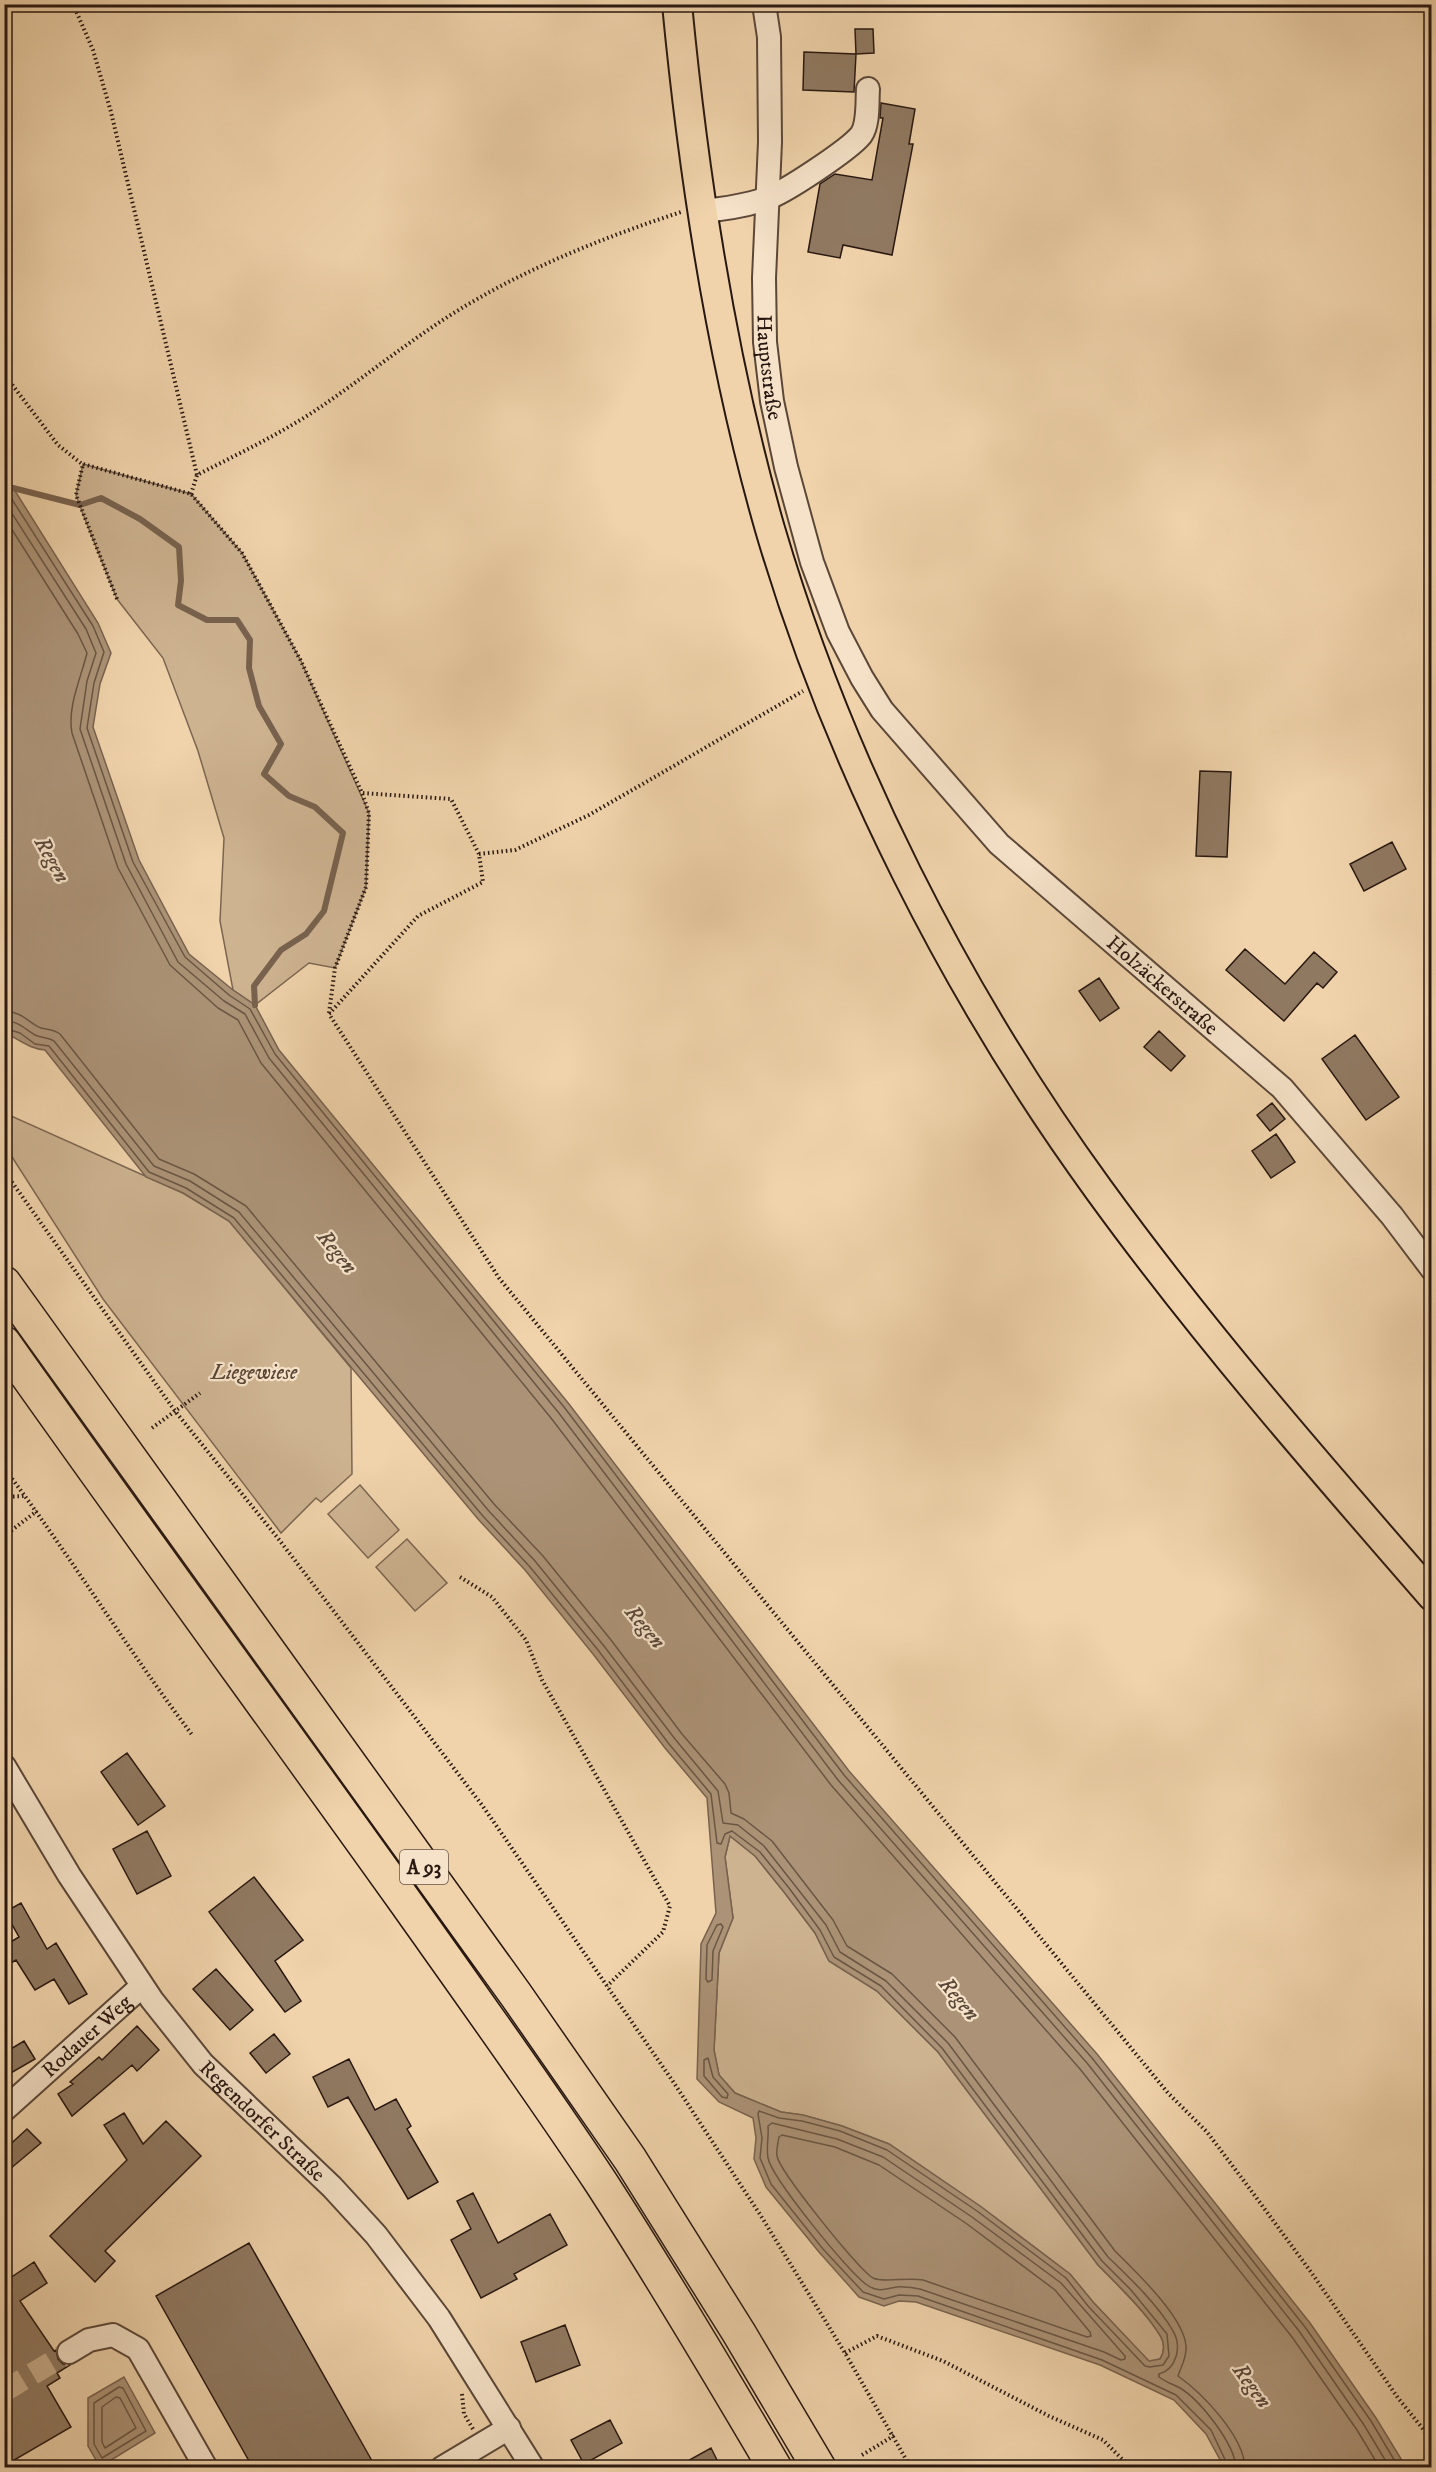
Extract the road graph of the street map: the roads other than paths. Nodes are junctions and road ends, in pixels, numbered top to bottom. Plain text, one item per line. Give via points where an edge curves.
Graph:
1 (677, 4) edge
2 (764, 4) edge
3 (868, 89) dead end
4 (768, 198) junction
5 (702, 211) junction
6 (882, 710) joint
7 (1431, 1269) edge
8 (4, 1283) edge
9 (4, 1343) edge
10 (1431, 1596) edge
11 (4, 1766) edge
12 (142, 1986) junction
13 (4, 2110) edge
14 (69, 2352) tunnel mouth
15 (509, 2428) junction
16 (206, 2468) edge
17 (442, 2468) edge
18 (533, 2468) edge
19 (775, 2468) edge
20 (819, 2468) edge

1 - 5 main road, Hauptstraße
2 - 4 street, Hauptstraße via 769,36
3 - 4 street via 862,134 829,161
4 - 5 street
4 - 6 street, Hauptstraße via 765,342 786,467 812,562 838,632
5 - 10 main road, Hauptstraße via 747,443 771,531 822,676 875,805 929,915 975,1000 1098,1188 1279,1420
6 - 7 street, Holzäckerstraße via 999,844 1282,1088 1392,1216
8 - 20 highway, A 93 via 630,2159
9 - 19 highway, A 93 via 555,2115 624,2220
11 - 12 street, Regendorfer Straße
12 - 13 street, Rodauer Weg
12 - 15 street, Regendorfer Straße via 203,2064 332,2187 376,2235 439,2318
14 - 16 street via 89,2340 112,2335 138,2349
15 - 17 street
15 - 18 street, Regendorfer Straße

